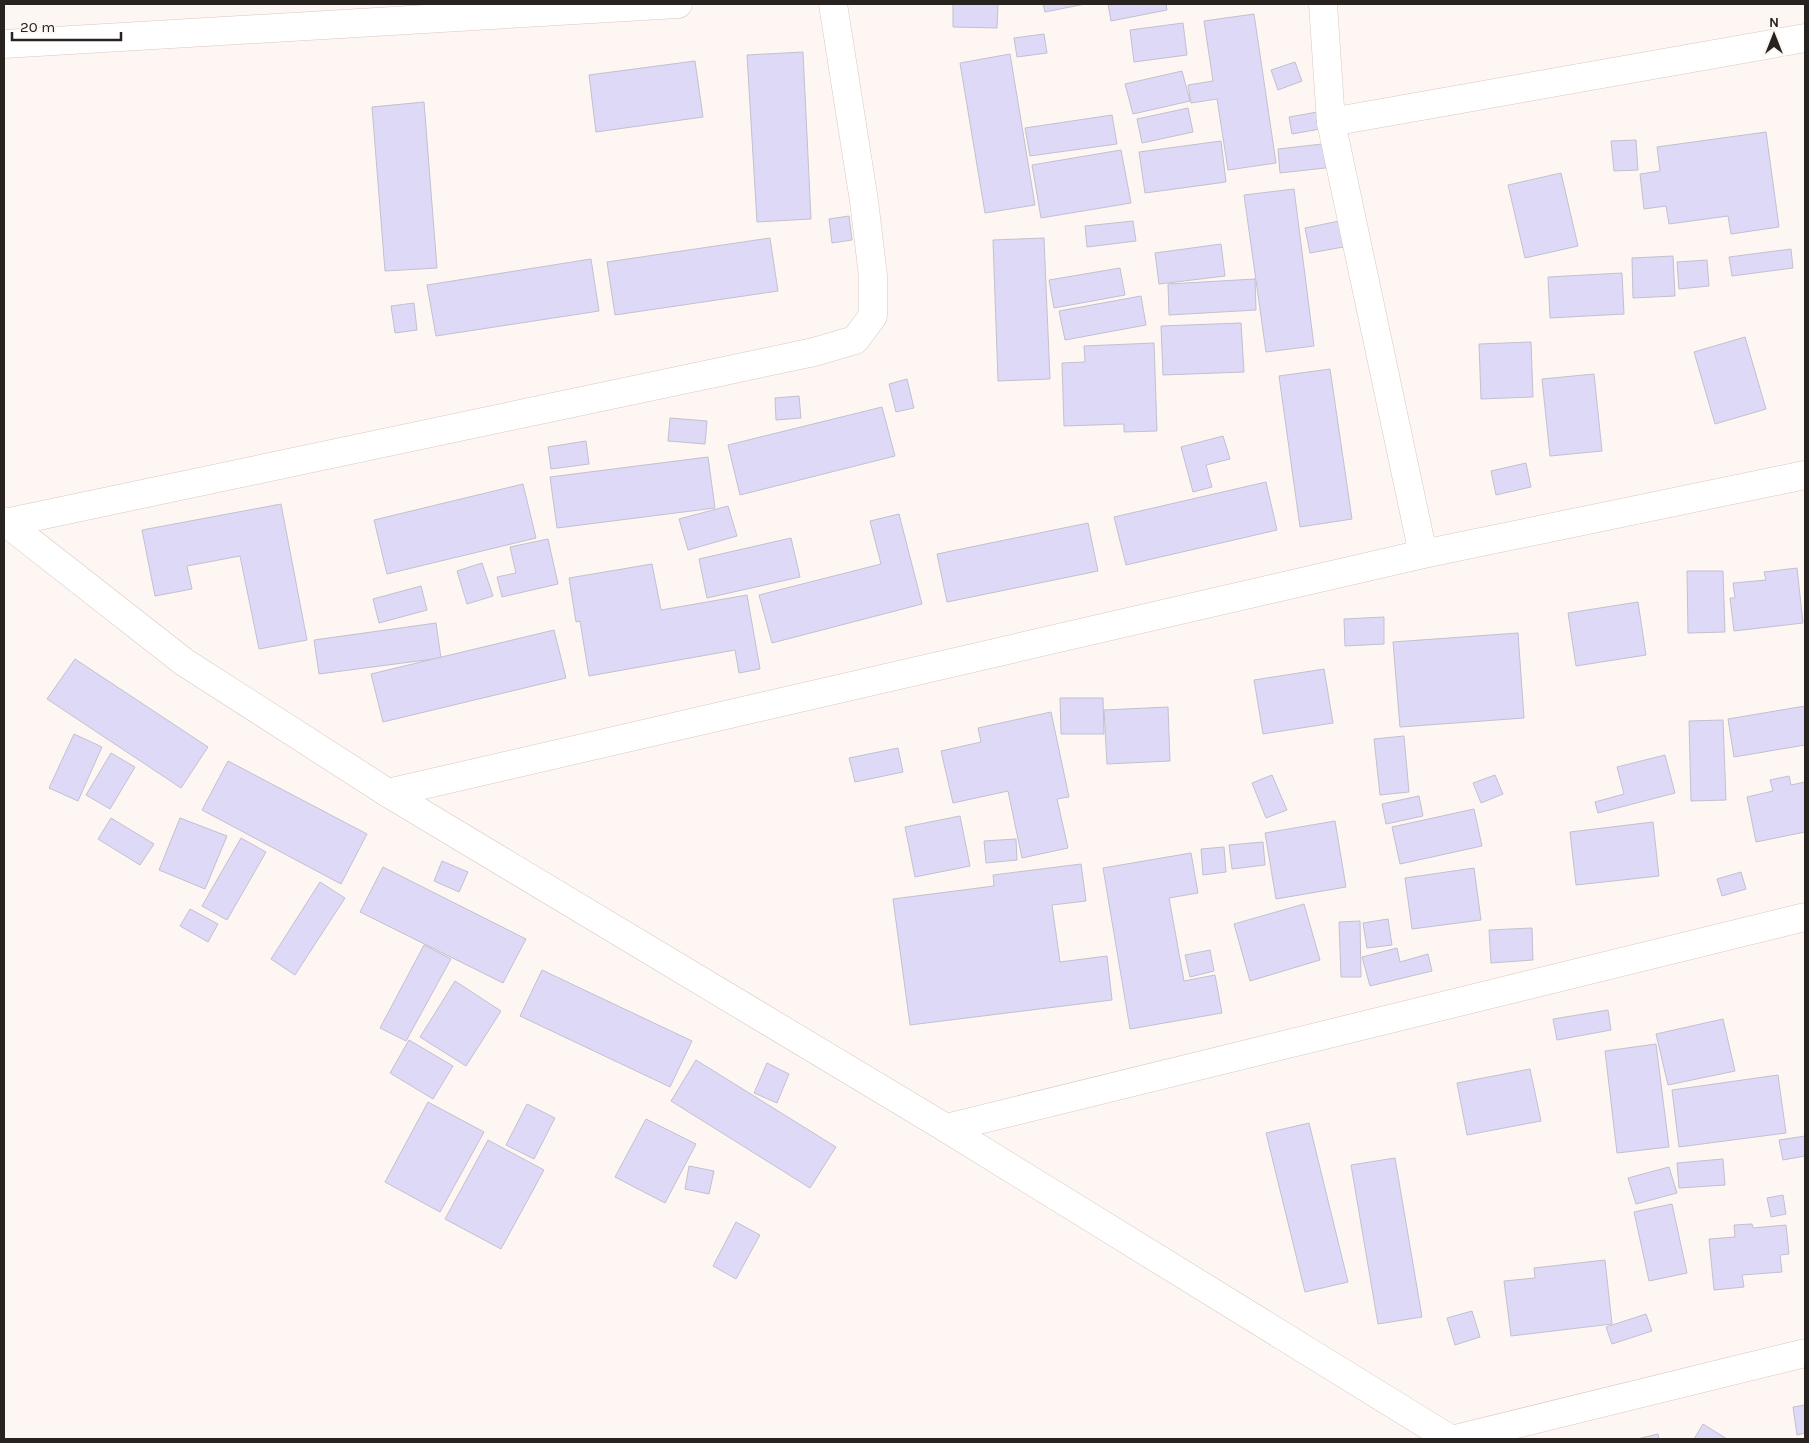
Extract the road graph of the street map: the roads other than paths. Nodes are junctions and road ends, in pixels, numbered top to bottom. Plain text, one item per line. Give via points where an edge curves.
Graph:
1 (678, 4) edge
2 (833, 4) edge
3 (1323, 4) edge
4 (1805, 38) edge
5 (4, 44) edge
6 (1331, 122) junction
7 (1805, 475) edge
8 (4, 522) edge
9 (1423, 554) junction
10 (388, 793) junction
11 (1805, 917) edge
12 (946, 1128) junction
13 (1805, 1353) edge
14 (1450, 1439) edge
15 (1455, 1439) edge

1 - 5 street
2 - 8 street via 873,276 873,316 855,340 805,354
3 - 6 street
4 - 6 street
6 - 9 street
7 - 9 street
8 - 10 street via 184,662
9 - 10 street
10 - 12 street
11 - 12 street
12 - 14 street
13 - 15 street

